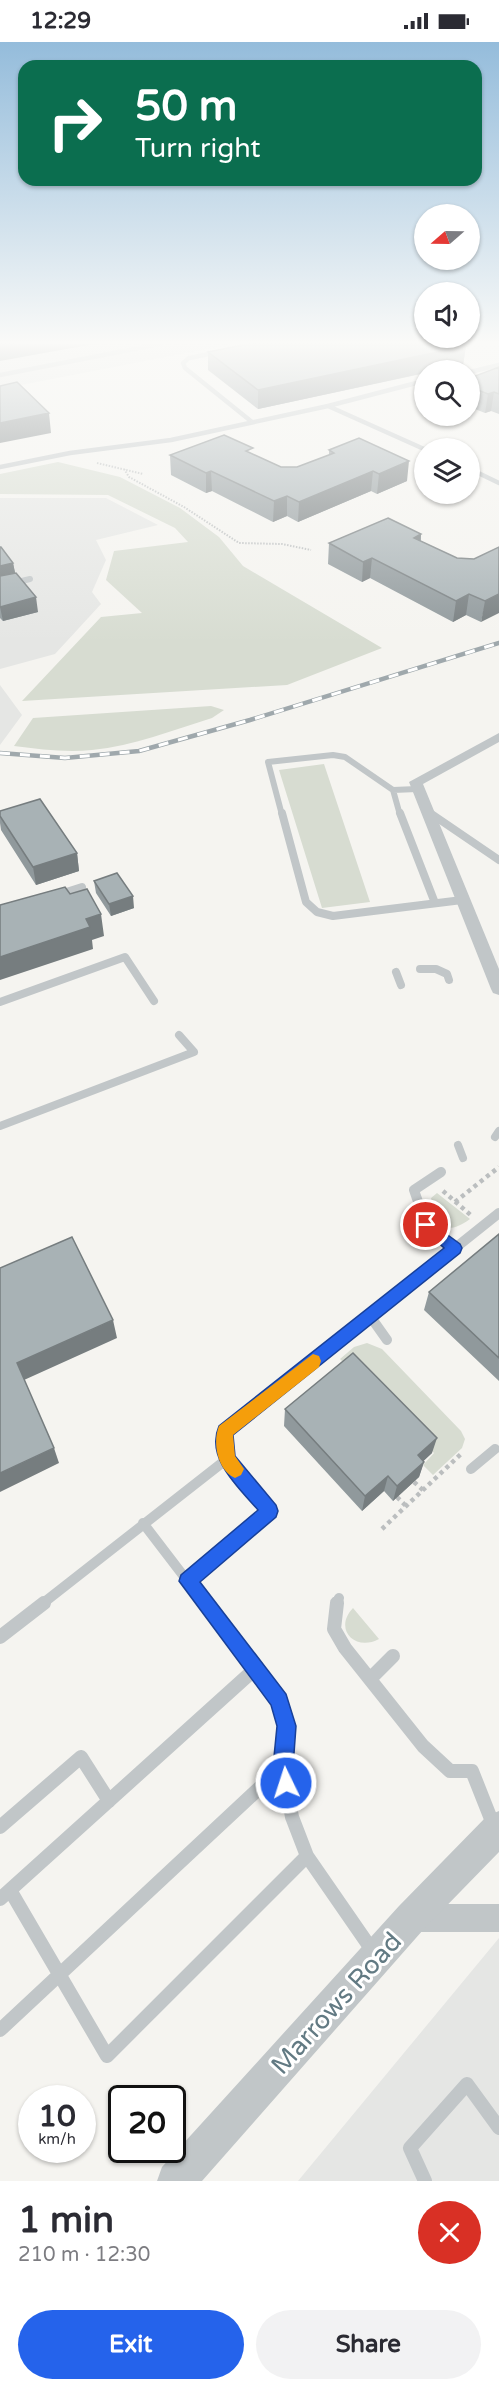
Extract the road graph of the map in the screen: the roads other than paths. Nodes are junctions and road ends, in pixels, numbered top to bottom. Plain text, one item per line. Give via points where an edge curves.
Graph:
1 (134, 444) edge
2 (0, 467) edge
3 (480, 474) edge
4 (499, 483) edge
5 (30, 579) dead end
6 (0, 586) edge
7 (499, 737) edge
8 (417, 789) junction
9 (393, 790) junction
10 (425, 810) junction
11 (499, 860) edge
12 (82, 887) dead end
13 (52, 897) edge
14 (462, 900) junction
15 (435, 903) junction
16 (420, 969) dead end
17 (396, 972) dead end
18 (449, 980) dead end
19 (401, 985) dead end
20 (498, 985) edge
21 (154, 1001) dead end
22 (0, 1002) edge
23 (179, 1035) dead end
24 (0, 1126) edge
25 (458, 1145) dead end
26 (463, 1158) dead end
27 (441, 1172) dead end
28 (499, 1213) edge
29 (455, 1248) junction
30 (370, 1316) junction
31 (387, 1340) dead end
32 (495, 1449) dead end
33 (227, 1459) junction
34 (471, 1469) dead end
35 (143, 1523) junction
36 (188, 1581) junction
37 (339, 1598) dead end
38 (0, 1637) edge
39 (393, 1656) dead end
40 (255, 1669) junction
41 (370, 1679) junction
42 (283, 1767) junction
43 (109, 1801) junction
44 (0, 1827) edge
45 (498, 1832) edge
46 (306, 1856) junction
47 (5, 1895) edge
48 (411, 1918) junction
49 (499, 1918) edge
50 (376, 1957) junction
51 (59, 1975) junction
52 (0, 2030) edge
53 (499, 2128) edge
54 (176, 2181) edge
55 (425, 2181) edge

1 - 2 lane
3 - 4 lane
5 - 6 lane
7 - 8 street via 416,782
8 - 9 lane
8 - 10 street
9 - 15 lane
9 - 15 lane via 345,757 267,762 306,902 317,912 333,916
10 - 11 lane
10 - 14 street
12 - 13 lane
14 - 15 lane
14 - 20 street
16 - 18 lane via 436,969 447,974
17 - 19 lane
21 - 22 lane via 125,957
23 - 24 lane via 194,1052
25 - 26 lane
27 - 29 lane via 414,1190 426,1225
28 - 29 lane
29 - 30 lane
30 - 31 lane
30 - 33 lane via 225,1432
32 - 34 lane
33 - 35 lane
33 - 36 lane via 270,1511
35 - 36 lane
35 - 38 lane
36 - 40 lane
37 - 41 lane via 334,1629
39 - 41 lane
40 - 42 lane via 279,1700 287,1726
40 - 43 lane
41 - 45 lane via 423,1746 450,1771 472,1771
42 - 46 lane via 292,1817
42 - 51 lane
43 - 44 lane via 81,1757
43 - 47 lane
45 - 48 street, Marrows Road
46 - 50 lane
46 - 51 lane via 107,2056
47 - 51 lane
48 - 49 street
48 - 50 street, Marrows Road
50 - 54 street, Marrows Road
51 - 52 lane
53 - 55 lane via 467,2084 410,2148

